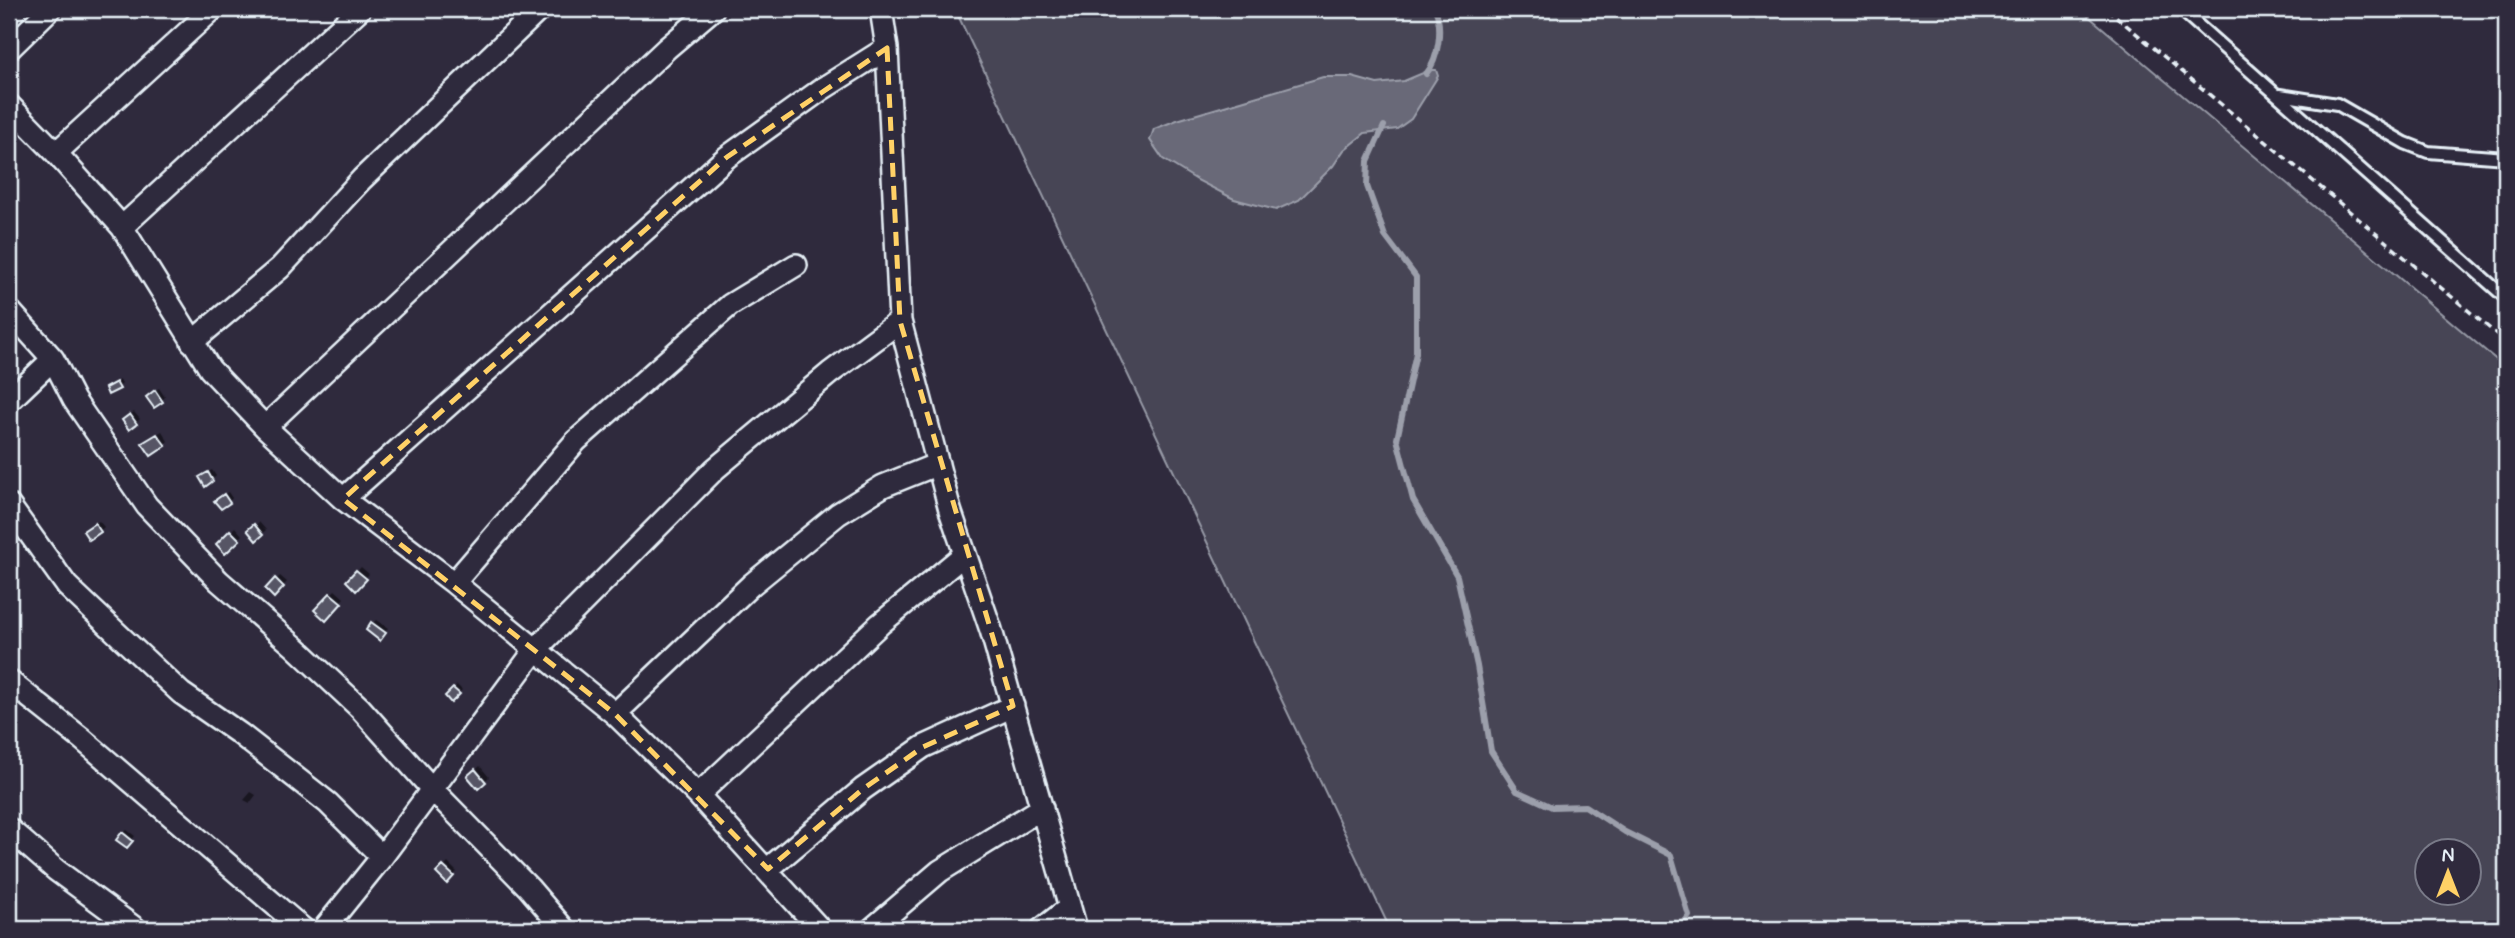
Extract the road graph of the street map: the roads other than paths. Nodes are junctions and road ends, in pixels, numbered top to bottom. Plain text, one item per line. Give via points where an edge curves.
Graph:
1 (50, 9) edge
2 (213, 9) edge
3 (360, 9) edge
4 (540, 9) edge
5 (713, 9) edge
6 (881, 9) edge
7 (2180, 9) edge
8 (887, 48) junction
9 (9, 49) edge
10 (2280, 95) junction
11 (9, 105) edge
12 (56, 153) junction
13 (2506, 158) edge
14 (122, 227) junction
15 (796, 265) dead end
16 (2506, 298) edge
17 (9, 310) edge
18 (900, 321) junction
19 (192, 342) junction
20 (53, 359) junction
21 (9, 401) edge
22 (265, 427) junction
23 (938, 464) junction
24 (343, 499) junction
25 (9, 505) edge
26 (965, 554) junction
27 (454, 583) junction
28 (536, 649) junction
29 (9, 681) edge
30 (1013, 706) junction
31 (615, 714) junction
32 (432, 789) junction
33 (698, 795) junction
34 (1042, 808) junction
35 (9, 829) edge
36 (382, 857) junction
37 (768, 869) junction
38 (1069, 908) junction
39 (136, 929) edge
40 (303, 929) edge
41 (324, 929) edge
42 (564, 929) edge
43 (820, 929) edge
44 (872, 929) edge
45 (1042, 929) edge
46 (1076, 929) edge

1 - 9 street
2 - 12 street
3 - 14 street
4 - 19 street via 362,179 280,268
5 - 22 street
6 - 8 street
7 - 10 lane
8 - 18 street
8 - 24 street via 727,157
10 - 13 lane via 2337,104 2428,152
10 - 16 lane
11 - 12 street
12 - 14 street
14 - 19 street
15 - 27 street via 730,305 576,441
17 - 20 street
18 - 23 street
18 - 28 street via 715,468
19 - 22 street via 210,369
20 - 21 street
20 - 32 street via 80,410 147,506 219,581 360,708
22 - 24 street
23 - 26 street
23 - 31 street via 883,486 838,514 751,585
24 - 27 street
25 - 36 street via 67,586 121,638 181,693 328,803
26 - 30 street
26 - 33 street via 880,624
27 - 28 street
28 - 31 street
28 - 32 street
29 - 40 street
30 - 34 street
30 - 37 street via 923,747 863,789
31 - 33 street
32 - 36 street
32 - 42 street
33 - 37 street
34 - 38 street
34 - 44 street via 940,871
35 - 39 street
36 - 41 street
37 - 43 street
38 - 45 street
38 - 46 street

